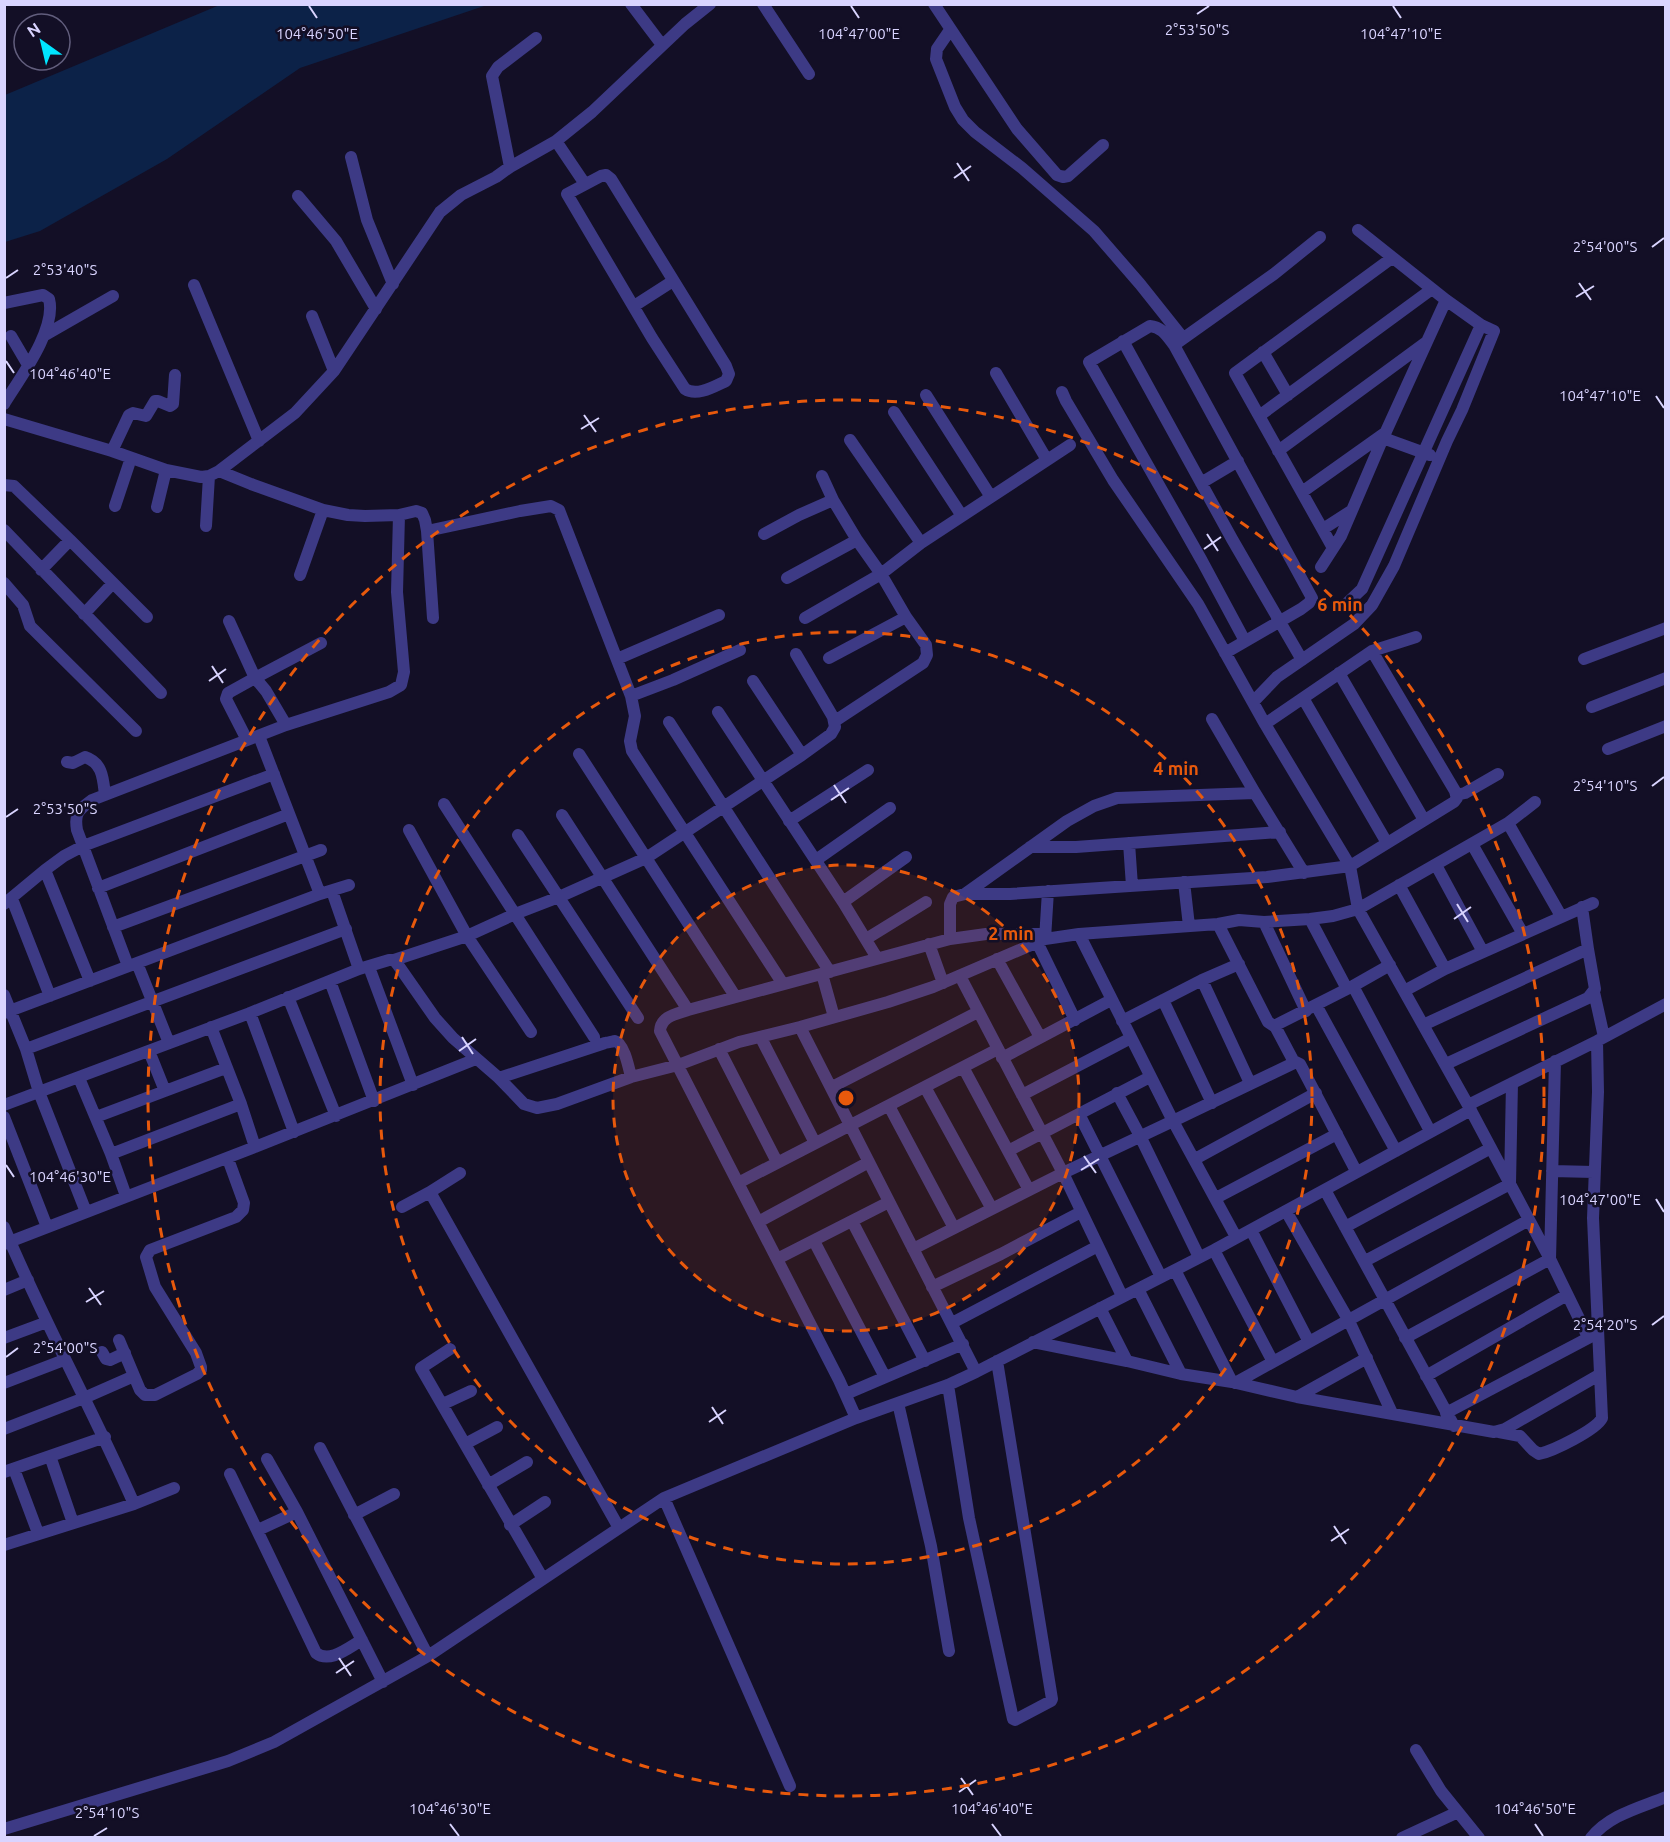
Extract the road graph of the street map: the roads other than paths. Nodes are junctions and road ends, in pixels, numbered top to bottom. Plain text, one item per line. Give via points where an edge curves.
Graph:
1 (631, 4) edge
2 (710, 4) edge
3 (763, 4) edge
4 (934, 4) edge
5 (950, 30) junction
6 (536, 38) dead end
7 (662, 45) junction
8 (809, 74) dead end
9 (556, 141) junction
10 (1103, 146) dead end
11 (351, 158) dead end
12 (510, 167) junction
13 (585, 184) junction
14 (298, 196) dead end
15 (1358, 231) dead end
16 (1320, 237) dead end
17 (1392, 258) junction
18 (673, 281) junction
19 (393, 284) junction
20 (194, 285) dead end
21 (1431, 289) junction
22 (113, 296) dead end
23 (1446, 300) junction
24 (4, 303) edge
25 (634, 306) junction
26 (376, 309) junction
27 (312, 316) dead end
28 (1481, 326) junction
29 (45, 335) junction
30 (10, 336) dead end
31 (1123, 341) junction
32 (1178, 342) junction
33 (1426, 342) junction
34 (1263, 352) junction
35 (28, 365) junction
36 (334, 371) junction
37 (996, 373) dead end
38 (175, 375) dead end
39 (1062, 392) dead end
40 (926, 395) dead end
41 (1288, 395) junction
42 (4, 404) edge
43 (894, 412) dead end
44 (1259, 416) junction
45 (4, 419) edge
46 (1384, 435) junction
47 (850, 440) dead end
48 (259, 441) junction
49 (1070, 444) dead end
50 (112, 451) junction
51 (1278, 451) junction
52 (1423, 452) junction
53 (131, 458) junction
54 (1439, 459) junction
55 (1047, 460) junction
56 (1238, 461) junction
57 (166, 470) junction
58 (214, 473) junction
59 (822, 476) dead end
60 (1201, 483) junction
61 (4, 485) edge
62 (1302, 492) junction
63 (991, 497) junction
64 (833, 500) junction
65 (115, 506) dead end
66 (157, 507) dead end
67 (323, 510) junction
68 (1352, 510) junction
69 (399, 515) junction
70 (962, 516) junction
71 (207, 526) dead end
72 (1323, 529) junction
73 (4, 530) edge
74 (427, 531) junction
75 (764, 534) dead end
76 (70, 540) junction
77 (857, 540) junction
78 (921, 543) junction
79 (1333, 548) junction
80 (1320, 567) dead end
81 (41, 570) junction
82 (881, 574) junction
83 (300, 575) dead end
84 (787, 578) dead end
85 (4, 583) edge
86 (113, 583) junction
87 (1345, 605) dead end
88 (84, 614) junction
89 (719, 615) dead end
90 (147, 617) dead end
91 (906, 617) junction
92 (433, 618) dead end
93 (806, 618) dead end
94 (229, 621) dead end
95 (1280, 621) junction
96 (1665, 628) edge
97 (1416, 637) dead end
98 (1245, 641) junction
99 (321, 643) dead end
100 (740, 650) dead end
101 (1371, 651) junction
102 (1225, 653) junction
103 (796, 654) dead end
104 (829, 658) dead end
105 (617, 659) junction
106 (1584, 659) dead end
107 (1302, 660) junction
108 (1338, 673) junction
109 (255, 678) junction
110 (1665, 678) edge
111 (753, 681) dead end
112 (161, 693) dead end
113 (631, 696) junction
114 (1303, 698) junction
115 (1254, 701) junction
116 (1592, 707) dead end
117 (718, 712) dead end
118 (1212, 718) dead end
119 (669, 722) dead end
120 (835, 722) junction
121 (1265, 724) junction
122 (286, 725) junction
123 (1665, 726) edge
124 (136, 731) dead end
125 (253, 738) junction
126 (1608, 750) dead end
127 (579, 754) dead end
128 (802, 755) junction
129 (67, 762) dead end
130 (868, 770) dead end
131 (274, 774) junction
132 (1498, 774) dead end
133 (762, 780) junction
134 (1255, 793) junction
135 (105, 795) junction
136 (1456, 795) junction
137 (1535, 802) dead end
138 (444, 804) dead end
139 (724, 806) junction
140 (890, 808) dead end
141 (289, 814) junction
142 (561, 815) dead end
143 (1424, 820) junction
144 (789, 821) junction
145 (1508, 822) junction
146 (409, 830) dead end
147 (1280, 832) junction
148 (686, 833) junction
149 (518, 835) dead end
150 (1129, 843) junction
151 (1387, 843) junction
152 (1473, 844) junction
153 (83, 846) junction
154 (1030, 847) junction
155 (321, 850) dead end
156 (304, 855) junction
157 (906, 857) dead end
158 (646, 858) junction
159 (816, 860) junction
160 (1436, 865) junction
161 (1350, 866) junction
162 (45, 870) junction
163 (1304, 873) junction
164 (602, 877) junction
165 (1184, 882) junction
166 (349, 885) dead end
167 (1399, 885) junction
168 (1132, 886) junction
169 (98, 888) junction
170 (1048, 891) junction
171 (326, 892) junction
172 (965, 894) junction
173 (559, 897) junction
174 (8, 902) edge
175 (843, 902) junction
176 (926, 902) dead end
177 (1358, 909) junction
178 (515, 914) junction
179 (1561, 916) junction
180 (1310, 919) junction
181 (1264, 922) junction
182 (1218, 924) junction
183 (1189, 926) junction
184 (113, 927) junction
185 (346, 929) junction
186 (1523, 933) junction
187 (1079, 934) junction
188 (463, 937) junction
189 (1043, 938) junction
190 (866, 939) junction
191 (950, 939) junction
192 (929, 944) junction
193 (1588, 949) junction
194 (1483, 952) junction
195 (400, 958) junction
196 (877, 958) junction
197 (997, 959) junction
198 (133, 964) junction
199 (1239, 964) junction
200 (1390, 964) junction
201 (364, 968) junction
202 (1444, 969) junction
203 (826, 973) junction
204 (960, 976) junction
205 (1202, 980) junction
206 (90, 981) junction
207 (330, 981) junction
208 (943, 983) junction
209 (783, 984) junction
210 (1350, 988) junction
211 (1404, 991) junction
212 (1594, 992) junction
213 (4, 995) edge
214 (50, 996) junction
215 (735, 996) junction
216 (288, 997) junction
217 (1111, 1000) junction
218 (1163, 1000) junction
219 (154, 1002) junction
220 (1665, 1004) edge
221 (1311, 1008) junction
222 (688, 1010) junction
223 (8, 1012) edge
224 (978, 1012) junction
225 (250, 1013) junction
226 (834, 1017) junction
227 (638, 1018) dead end
228 (1075, 1020) junction
229 (1122, 1021) junction
230 (1423, 1025) junction
231 (1275, 1026) junction
232 (211, 1027) junction
233 (800, 1027) junction
234 (531, 1032) dead end
235 (594, 1037) dead end
236 (1040, 1037) junction
237 (761, 1038) junction
238 (1131, 1038) junction
239 (1600, 1039) junction
240 (169, 1043) junction
241 (26, 1049) junction
242 (719, 1049) junction
243 (149, 1051) junction
244 (1000, 1054) junction
245 (477, 1059) junction
246 (1555, 1061) junction
247 (1294, 1062) junction
248 (1446, 1064) junction
249 (678, 1065) junction
250 (963, 1067) junction
251 (226, 1068) junction
252 (631, 1077) junction
253 (1150, 1077) junction
254 (79, 1078) junction
255 (499, 1078) junction
256 (1250, 1083) junction
257 (1512, 1083) junction
258 (413, 1086) junction
259 (832, 1087) junction
260 (925, 1087) junction
261 (165, 1091) junction
262 (39, 1092) junction
263 (1118, 1093) junction
264 (1316, 1093) junction
265 (1022, 1095) junction
266 (374, 1101) junction
267 (1212, 1102) junction
268 (241, 1104) junction
269 (4, 1105) edge
270 (889, 1106) junction
271 (1469, 1107) junction
272 (1079, 1114) junction
273 (336, 1116) junction
274 (4, 1117) edge
275 (96, 1117) junction
276 (1173, 1120) junction
277 (850, 1126) junction
278 (1430, 1131) junction
279 (294, 1132) junction
280 (1042, 1134) junction
281 (1337, 1134) junction
282 (1140, 1136) junction
283 (815, 1143) junction
284 (255, 1147) junction
285 (1491, 1148) junction
286 (1008, 1151) junction
287 (1396, 1151) junction
288 (111, 1154) junction
289 (1100, 1155) junction
290 (228, 1159) junction
291 (1195, 1159) junction
292 (777, 1162) junction
293 (869, 1162) junction
294 (1552, 1171) junction
295 (1356, 1172) junction
296 (1594, 1172) junction
297 (460, 1173) dead end
298 (1063, 1173) junction
299 (738, 1183) junction
300 (1510, 1185) junction
301 (1029, 1190) junction
302 (1324, 1190) junction
303 (430, 1192) junction
304 (126, 1196) junction
305 (1216, 1198) junction
306 (889, 1202) junction
307 (402, 1207) dead end
308 (992, 1209) junction
309 (1286, 1211) junction
310 (86, 1212) junction
311 (1082, 1212) junction
312 (1529, 1220) junction
313 (852, 1221) junction
314 (758, 1222) junction
315 (4, 1227) edge
316 (47, 1227) junction
317 (1345, 1227) junction
318 (954, 1228) junction
319 (1251, 1230) junction
320 (1236, 1237) junction
321 (814, 1241) junction
322 (8, 1243) edge
323 (1098, 1246) junction
324 (913, 1249) junction
325 (1214, 1250) junction
326 (1199, 1257) junction
327 (777, 1259) junction
328 (1550, 1259) junction
329 (1365, 1261) junction
330 (1175, 1270) junction
331 (1161, 1277) junction
332 (28, 1280) junction
333 (932, 1287) junction
334 (1138, 1289) junction
335 (4, 1290) edge
336 (1568, 1295) junction
337 (1122, 1296) junction
338 (1385, 1301) junction
339 (1100, 1308) junction
340 (1348, 1321) junction
341 (47, 1322) junction
342 (952, 1323) junction
343 (1593, 1335) junction
344 (4, 1338) edge
345 (1405, 1338) junction
346 (119, 1341) dead end
347 (1033, 1342) junction
348 (1309, 1342) junction
349 (963, 1344) junction
350 (450, 1349) dead end
351 (102, 1352) dead end
352 (125, 1353) junction
353 (1367, 1358) junction
354 (64, 1360) junction
355 (926, 1361) junction
356 (998, 1361) junction
357 (1127, 1361) junction
358 (1273, 1362) junction
359 (976, 1372) junction
360 (1181, 1374) junction
361 (1599, 1375) junction
362 (134, 1376) junction
363 (1426, 1376) junction
364 (885, 1377) junction
365 (4, 1383) edge
366 (1234, 1383) junction
367 (948, 1385) junction
368 (471, 1391) dead end
369 (846, 1394) junction
370 (1297, 1397) junction
371 (84, 1398) junction
372 (898, 1403) junction
373 (443, 1404) junction
374 (1392, 1413) junction
375 (1446, 1413) junction
376 (856, 1418) junction
377 (1454, 1426) junction
378 (497, 1427) dead end
379 (4, 1429) edge
380 (1498, 1432) junction
381 (105, 1437) junction
382 (465, 1444) junction
383 (320, 1448) dead end
384 (50, 1456) junction
385 (267, 1459) dead end
386 (526, 1462) dead end
387 (9, 1471) edge
388 (230, 1474) dead end
389 (488, 1485) junction
390 (174, 1488) dead end
391 (394, 1494) dead end
392 (664, 1498) junction
393 (545, 1502) dead end
394 (134, 1504) junction
395 (297, 1512) junction
396 (354, 1515) junction
397 (73, 1523) junction
398 (510, 1525) junction
399 (619, 1528) junction
400 (258, 1530) junction
401 (38, 1533) junction
402 (4, 1545) edge
403 (543, 1579) junction
404 (362, 1640) junction
405 (949, 1651) dead end
406 (428, 1656) junction
407 (383, 1682) junction
408 (1416, 1750) dead end
409 (790, 1786) dead end
410 (1665, 1797) edge
411 (1458, 1812) junction
412 (4, 1829) edge
413 (1402, 1838) edge
414 (1479, 1838) edge
415 (1591, 1838) edge

1 - 7 street
2 - 7 street
3 - 8 street
4 - 5 street
5 - 10 street via 1017,129 1057,175 1068,176
5 - 32 street via 937,49 936,59 963,120 1094,231 1140,284
6 - 12 street via 492,76
7 - 9 street
9 - 12 street
9 - 13 street
11 - 19 street via 361,203
12 - 19 street via 440,212
13 - 18 street via 604,175 611,179
13 - 25 street via 567,194
14 - 26 street via 336,241
15 - 17 street
16 - 32 street
17 - 21 street
17 - 34 street
18 - 25 street
18 - 25 street via 726,366 726,381 689,392
19 - 26 street
20 - 48 street
21 - 23 street
21 - 41 street
22 - 29 street
23 - 28 street
23 - 33 street
24 - 29 street via 39,294 47,296 51,307
26 - 36 street
27 - 36 street
28 - 52 street
28 - 54 street via 1494,331
29 - 35 street
30 - 35 street
31 - 32 street via 1154,326
31 - 60 street
31 - 98 street via 1089,362
32 - 56 street
33 - 46 street
33 - 51 street
34 - 41 street
34 - 44 street via 1234,373
35 - 42 street
36 - 48 street via 295,413
37 - 55 street
38 - 50 street via 174,404 155,401 146,416 129,415
39 - 102 street via 1113,480 1198,604
40 - 63 street
41 - 44 street
43 - 70 street
44 - 51 street
45 - 50 street
46 - 52 street
46 - 62 street
46 - 68 street
47 - 78 street
48 - 58 street
49 - 55 street
50 - 53 street
51 - 62 street
52 - 54 street
52 - 87 street via 1362,589
53 - 57 street
53 - 65 street
54 - 107 street via 1394,566 1372,605 1354,624
55 - 63 street
56 - 60 street
56 - 95 street via 1311,596 1309,603
57 - 58 street via 197,477
57 - 66 street
58 - 67 street
58 - 71 street
59 - 64 street
60 - 95 street
61 - 76 street via 14,486
62 - 72 street
63 - 70 street
64 - 75 street
64 - 77 street
67 - 69 street via 348,515
67 - 83 street
68 - 72 street
68 - 79 street
69 - 74 street via 422,513
69 - 122 street via 397,592 404,680 389,692
70 - 78 street
72 - 79 street
73 - 81 street
74 - 92 street
74 - 105 street via 520,511 551,506 558,509
76 - 81 street
76 - 86 street
77 - 82 street
77 - 84 street
78 - 82 street
79 - 80 street
81 - 88 street
82 - 91 street
82 - 93 street
85 - 124 street via 23,605 30,626
86 - 88 street
86 - 90 street
88 - 112 street
89 - 105 street
91 - 104 street
91 - 120 street via 926,645 923,663
94 - 109 street
95 - 98 street
95 - 107 street
96 - 106 street
97 - 101 street
98 - 102 street
99 - 109 street
100 - 113 street
101 - 108 street
101 - 136 street
102 - 115 street
103 - 120 street
105 - 113 street
107 - 115 street via 1277,677
108 - 114 street
108 - 143 street
109 - 122 street
109 - 125 street via 228,693 226,699
110 - 116 street
111 - 128 street
113 - 148 street via 635,716 632,751
114 - 121 street
114 - 151 street
115 - 121 street
117 - 133 street
118 - 134 street
119 - 139 street
120 - 128 street via 831,734
121 - 161 street
122 - 125 street
123 - 126 street
125 - 131 street
125 - 135 street
127 - 158 street
128 - 133 street
129 - 135 street via 85,757 95,762 104,777
130 - 144 street
131 - 141 street
131 - 153 street
132 - 136 street
133 - 139 street
133 - 144 street
134 - 147 street
134 - 154 street via 1117,798 1081,812
135 - 153 street via 76,814
136 - 143 street via 1454,802
137 - 145 street
138 - 178 street
139 - 148 street
139 - 203 street
140 - 159 street
141 - 156 street
141 - 169 street
142 - 164 street
143 - 151 street
144 - 159 street
145 - 152 street
145 - 179 street
146 - 188 street
147 - 150 street
147 - 163 street
148 - 158 street
148 - 209 street
149 - 173 street
150 - 154 street
150 - 168 street
151 - 161 street
152 - 160 street
152 - 186 street
153 - 162 street
153 - 169 street
154 - 172 street
155 - 156 street
156 - 171 street
156 - 184 street
157 - 175 street
158 - 164 street
158 - 215 street
159 - 175 street
160 - 167 street
160 - 194 street
161 - 163 street
161 - 177 street
162 - 174 street
162 - 206 street
163 - 165 street
164 - 173 street
164 - 222 street
165 - 168 street
165 - 183 street
166 - 171 street
167 - 177 street
167 - 202 street
168 - 170 street
169 - 184 street
170 - 172 street
170 - 189 street
171 - 185 street
171 - 198 street
172 - 191 street via 955,895 951,901
173 - 178 street
173 - 227 street
174 - 214 street
175 - 190 street
176 - 190 street
177 - 180 street
177 - 200 street
178 - 188 street
178 - 235 street
179 - 186 street
179 - 193 street via 1588,905
180 - 181 street
180 - 210 street
181 - 182 street via 1239,920
181 - 221 street
182 - 183 street
182 - 199 street
183 - 187 street
184 - 198 street
185 - 201 street
185 - 219 street
186 - 194 street
187 - 189 street
187 - 217 street
188 - 195 street
188 - 234 street
189 - 191 street via 986,934
189 - 197 street
189 - 228 street
190 - 196 street
191 - 192 street
192 - 196 street
192 - 208 street
193 - 212 street
193 - 230 street
194 - 202 street
195 - 201 street
195 - 245 street via 435,1018
196 - 203 street
197 - 204 street
197 - 236 street
198 - 206 street
198 - 219 street
199 - 205 street
199 - 231 street via 1268,1022
200 - 210 street
200 - 211 street
201 - 207 street
201 - 258 street
202 - 211 street
203 - 209 street
203 - 226 street
204 - 208 street
204 - 224 street
205 - 218 street
205 - 256 street
206 - 214 street
207 - 216 street
207 - 266 street
208 - 226 street
209 - 215 street
210 - 221 street
210 - 278 street
211 - 230 street
212 - 239 street
212 - 248 street
213 - 223 street
214 - 223 street
215 - 222 street
216 - 225 street
216 - 273 street
217 - 228 street
217 - 229 street
218 - 229 street
218 - 267 street
219 - 240 street
219 - 241 street
220 - 239 street
221 - 231 street
221 - 287 street
222 - 249 street via 667,1017 660,1027
223 - 241 street
224 - 244 street
224 - 259 street
225 - 232 street
225 - 279 street
226 - 233 street
228 - 236 street
229 - 238 street
230 - 248 street
231 - 247 street
232 - 240 street
232 - 251 street
233 - 237 street
233 - 259 street
236 - 244 street
237 - 242 street
237 - 283 street
238 - 253 street
238 - 265 street
239 - 246 street
239 - 296 street
240 - 243 street
241 - 262 street
242 - 249 street
242 - 292 street
243 - 254 street
243 - 261 street
244 - 250 street
244 - 265 street
245 - 255 street
245 - 258 street
246 - 257 street
246 - 294 street
247 - 256 street
247 - 264 street via 1300,1064
248 - 271 street
249 - 252 street
249 - 299 street
250 - 260 street
250 - 286 street
251 - 261 street
251 - 268 street
252 - 255 street via 537,1108 524,1104
252 - 255 street via 623,1050 615,1041
253 - 263 street
253 - 276 street
254 - 262 street
254 - 275 street
256 - 267 street
257 - 271 street
257 - 300 street
258 - 266 street
259 - 277 street
260 - 270 street
260 - 308 street
261 - 275 street
262 - 269 street
262 - 310 street
263 - 272 street
263 - 282 street
264 - 281 street
264 - 291 street
265 - 280 street
266 - 273 street
267 - 276 street
268 - 284 street
268 - 288 street
270 - 277 street
270 - 318 street
271 - 278 street
271 - 285 street
272 - 280 street
272 - 289 street
273 - 279 street
274 - 316 street
275 - 288 street
276 - 282 street
276 - 291 street
277 - 283 street
277 - 293 street
278 - 287 street
279 - 284 street
280 - 286 street
280 - 298 street
281 - 295 street
281 - 305 street
282 - 289 street
282 - 326 street
283 - 292 street
284 - 290 street
285 - 300 street
285 - 317 street
286 - 301 street
287 - 295 street
288 - 304 street
289 - 298 street
289 - 331 street
290 - 304 street
290 - 362 street via 244,1203 242,1212 150,1250 146,1257 155,1287 196,1353 201,1370 151,1396 140,1390
291 - 305 street
292 - 299 street
293 - 306 street
293 - 314 street
294 - 296 street
294 - 328 street
295 - 302 street
296 - 343 street
297 - 303 street
298 - 301 street
298 - 311 street
299 - 314 street
300 - 312 street
300 - 329 street
301 - 308 street
302 - 309 street
302 - 317 street
303 - 307 street
303 - 399 street
304 - 310 street
305 - 320 street
306 - 313 street
306 - 324 street
308 - 318 street
309 - 319 street
309 - 340 street
310 - 316 street
311 - 323 street
311 - 333 street
312 - 328 street
312 - 338 street
313 - 321 street
313 - 355 street
314 - 327 street
315 - 322 street
316 - 322 street
317 - 329 street
318 - 324 street
319 - 320 street
319 - 348 street
320 - 325 street
321 - 327 street
321 - 364 street
322 - 332 street
323 - 337 street
323 - 342 street
324 - 333 street
325 - 326 street
325 - 358 street
326 - 330 street
327 - 369 street
328 - 336 street
328 - 345 street
329 - 338 street
330 - 331 street
330 - 366 street
331 - 334 street
332 - 335 street
332 - 341 street
333 - 342 street
334 - 337 street
334 - 360 street
336 - 343 street
336 - 363 street
337 - 339 street
338 - 340 street
338 - 345 street
339 - 347 street
339 - 357 street
340 - 348 street
340 - 353 street
341 - 344 street
341 - 354 street
342 - 349 street
343 - 361 street
343 - 375 street
345 - 363 street
346 - 352 street
347 - 356 street
347 - 357 street
348 - 358 street
349 - 355 street
349 - 359 street
350 - 373 street via 421,1368
351 - 352 street via 110,1360
352 - 362 street
353 - 370 street
353 - 374 street
354 - 365 street
354 - 371 street
355 - 364 street
356 - 359 street
356 - 367 street via 1052,1699 1015,1720 969,1518
357 - 360 street
358 - 366 street
359 - 367 street
360 - 366 street
361 - 380 street
361 - 380 street via 1602,1418 1598,1425 1539,1454 1520,1436
362 - 371 street
363 - 375 street
364 - 369 street
366 - 370 street
367 - 372 street
368 - 373 street
369 - 376 street
370 - 374 street
371 - 379 street
371 - 381 street
372 - 376 street
372 - 405 street via 931,1546
373 - 382 street
374 - 377 street
375 - 377 street
376 - 392 street
377 - 380 street
378 - 382 street
381 - 384 street
381 - 394 street
382 - 389 street
383 - 396 street
384 - 387 street
384 - 397 street
385 - 395 street
386 - 389 street
387 - 401 street
388 - 400 street
389 - 398 street
390 - 394 street
391 - 396 street
392 - 399 street
392 - 409 street
393 - 398 street
394 - 397 street
395 - 400 street
395 - 404 street
396 - 406 street
397 - 401 street
398 - 403 street
399 - 403 street
400 - 404 street via 316,1653 321,1657 332,1656
401 - 402 street
403 - 406 street
404 - 407 street
406 - 407 street
407 - 412 street via 237,1758
408 - 411 street
410 - 415 street via 1615,1817
411 - 413 street
411 - 414 street

